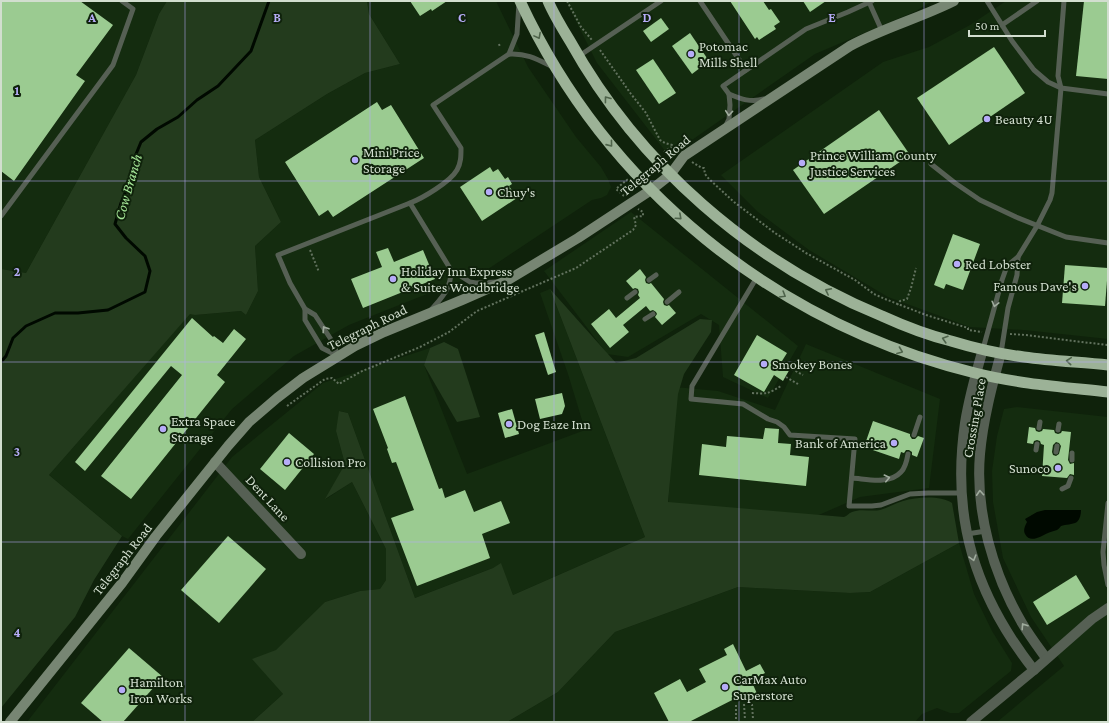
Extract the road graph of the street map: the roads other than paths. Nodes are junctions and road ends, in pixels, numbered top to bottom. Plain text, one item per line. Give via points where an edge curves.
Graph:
1 (122, 1) edge
2 (520, 1) edge
3 (548, 1) edge
4 (661, 1) edge
5 (700, 1) edge
6 (954, 1) edge
7 (987, 1) edge
8 (1037, 1) edge
9 (1064, 1) edge
10 (871, 2) edge
11 (1002, 25) junction
12 (882, 31) junction
13 (509, 54) junction
14 (578, 56) junction
15 (557, 70) junction
16 (746, 70) junction
17 (1061, 88) junction
18 (729, 94) junction
19 (1108, 94) edge
20 (774, 96) junction
21 (722, 131) junction
22 (931, 164) dead end
23 (670, 175) junction
24 (651, 190) junction
25 (410, 203) junction
26 (1, 216) edge
27 (1037, 226) junction
28 (1108, 243) edge
29 (1018, 258) junction
30 (451, 270) junction
31 (656, 275) dead end
32 (757, 278) junction
33 (649, 280) dead end
34 (504, 282) junction
35 (635, 292) dead end
36 (679, 292) dead end
37 (627, 298) dead end
38 (667, 302) dead end
39 (304, 309) junction
40 (652, 314) dead end
41 (427, 315) junction
42 (645, 320) dead end
43 (983, 349) junction
44 (1001, 353) junction
45 (338, 356) junction
46 (1108, 365) edge
47 (976, 374) junction
48 (995, 378) junction
49 (1108, 392) edge
50 (920, 418) dead end
51 (1040, 422) dead end
52 (1058, 424) dead end
53 (1039, 428) dead end
54 (1058, 430) dead end
55 (914, 435) dead end
56 (1072, 453) dead end
57 (908, 454) dead end
58 (1072, 460) dead end
59 (215, 462) junction
60 (852, 478) junction
61 (1071, 478) dead end
62 (1062, 489) dead end
63 (961, 493) junction
64 (1108, 503) edge
65 (986, 531) junction
66 (967, 534) junction
67 (301, 554) dead end
68 (1108, 585) edge
69 (1108, 608) edge
70 (1046, 658) junction
71 (1034, 670) junction
72 (10, 722) edge
73 (971, 722) edge

1 - 26 lane via 133,9 113,65
2 - 13 lane via 517,34
2 -> 15 highway
3 - 14 highway
4 - 14 lane
5 - 16 lane
6 - 12 main road, Telegraph Road
7 - 11 lane
8 - 11 lane
9 - 17 lane via 1058,76
10 - 12 lane
10 - 16 lane via 806,29
11 - 17 lane via 1034,70 1048,82
12 - 20 main road, Telegraph Road via 850,46
13 - 15 lane via 531,56
13 - 25 lane via 433,104 461,148 460,164 450,178
23 -> 14 highway via 630,130
15 -> 24 highway via 597,128
16 - 18 lane via 723,86
17 - 19 lane
17 - 27 lane via 1052,193
18 - 20 lane via 752,101
18 -> 21 lane via 729,119
20 - 21 main road, Telegraph Road
21 - 23 main road, Telegraph Road via 684,156
22 - 27 lane via 980,200
23 - 24 main road, Telegraph Road
43 -> 23 highway via 911,329 826,291 770,257 714,214
24 -> 32 highway via 701,236
24 - 34 main road, Telegraph Road
25 - 30 lane
25 - 39 lane via 278,255
27 - 28 lane via 1066,237
27 - 29 lane
29 -> 43 lane via 1007,266 1004,273
29 - 44 lane via 1017,275 1008,308
30 - 34 lane via 473,282
30 - 41 lane via 448,289
31 - 33 lane
32 -> 47 highway via 841,326 909,354
32 - 60 lane via 692,386 691,399 743,404 784,427 790,436 855,439
34 - 41 main road, Telegraph Road
35 - 37 lane
36 - 38 lane
45 -> 39 lane via 332,341 315,315
39 - 45 lane via 305,320 322,348
40 - 42 lane
41 - 45 main road, Telegraph Road via 372,338
43 - 44 highway
43 - 47 street, Crossing Place
46 -> 44 highway
44 - 48 street, Crossing Place
45 - 59 main road, Telegraph Road via 303,378 249,422
47 - 48 highway
47 - 63 street, Crossing Place via 965,422
48 - 49 highway via 1025,384
65 -> 48 street, Crossing Place via 979,464
50 - 55 lane
51 - 53 lane
52 - 54 lane
56 - 58 lane
60 -> 57 lane via 889,479 901,472
59 - 67 street, Dent Lane
59 - 72 main road, Telegraph Road
60 - 63 lane via 849,506 881,505 910,494
61 - 62 lane via 1068,486
63 - 66 street, Crossing Place
64 - 68 lane via 1103,552
65 - 66 lane
70 -> 65 street, Crossing Place via 1022,624 1007,596
66 -> 71 street, Crossing Place via 975,564 993,608 1016,648
69 - 70 street
70 - 71 street
71 - 73 street

